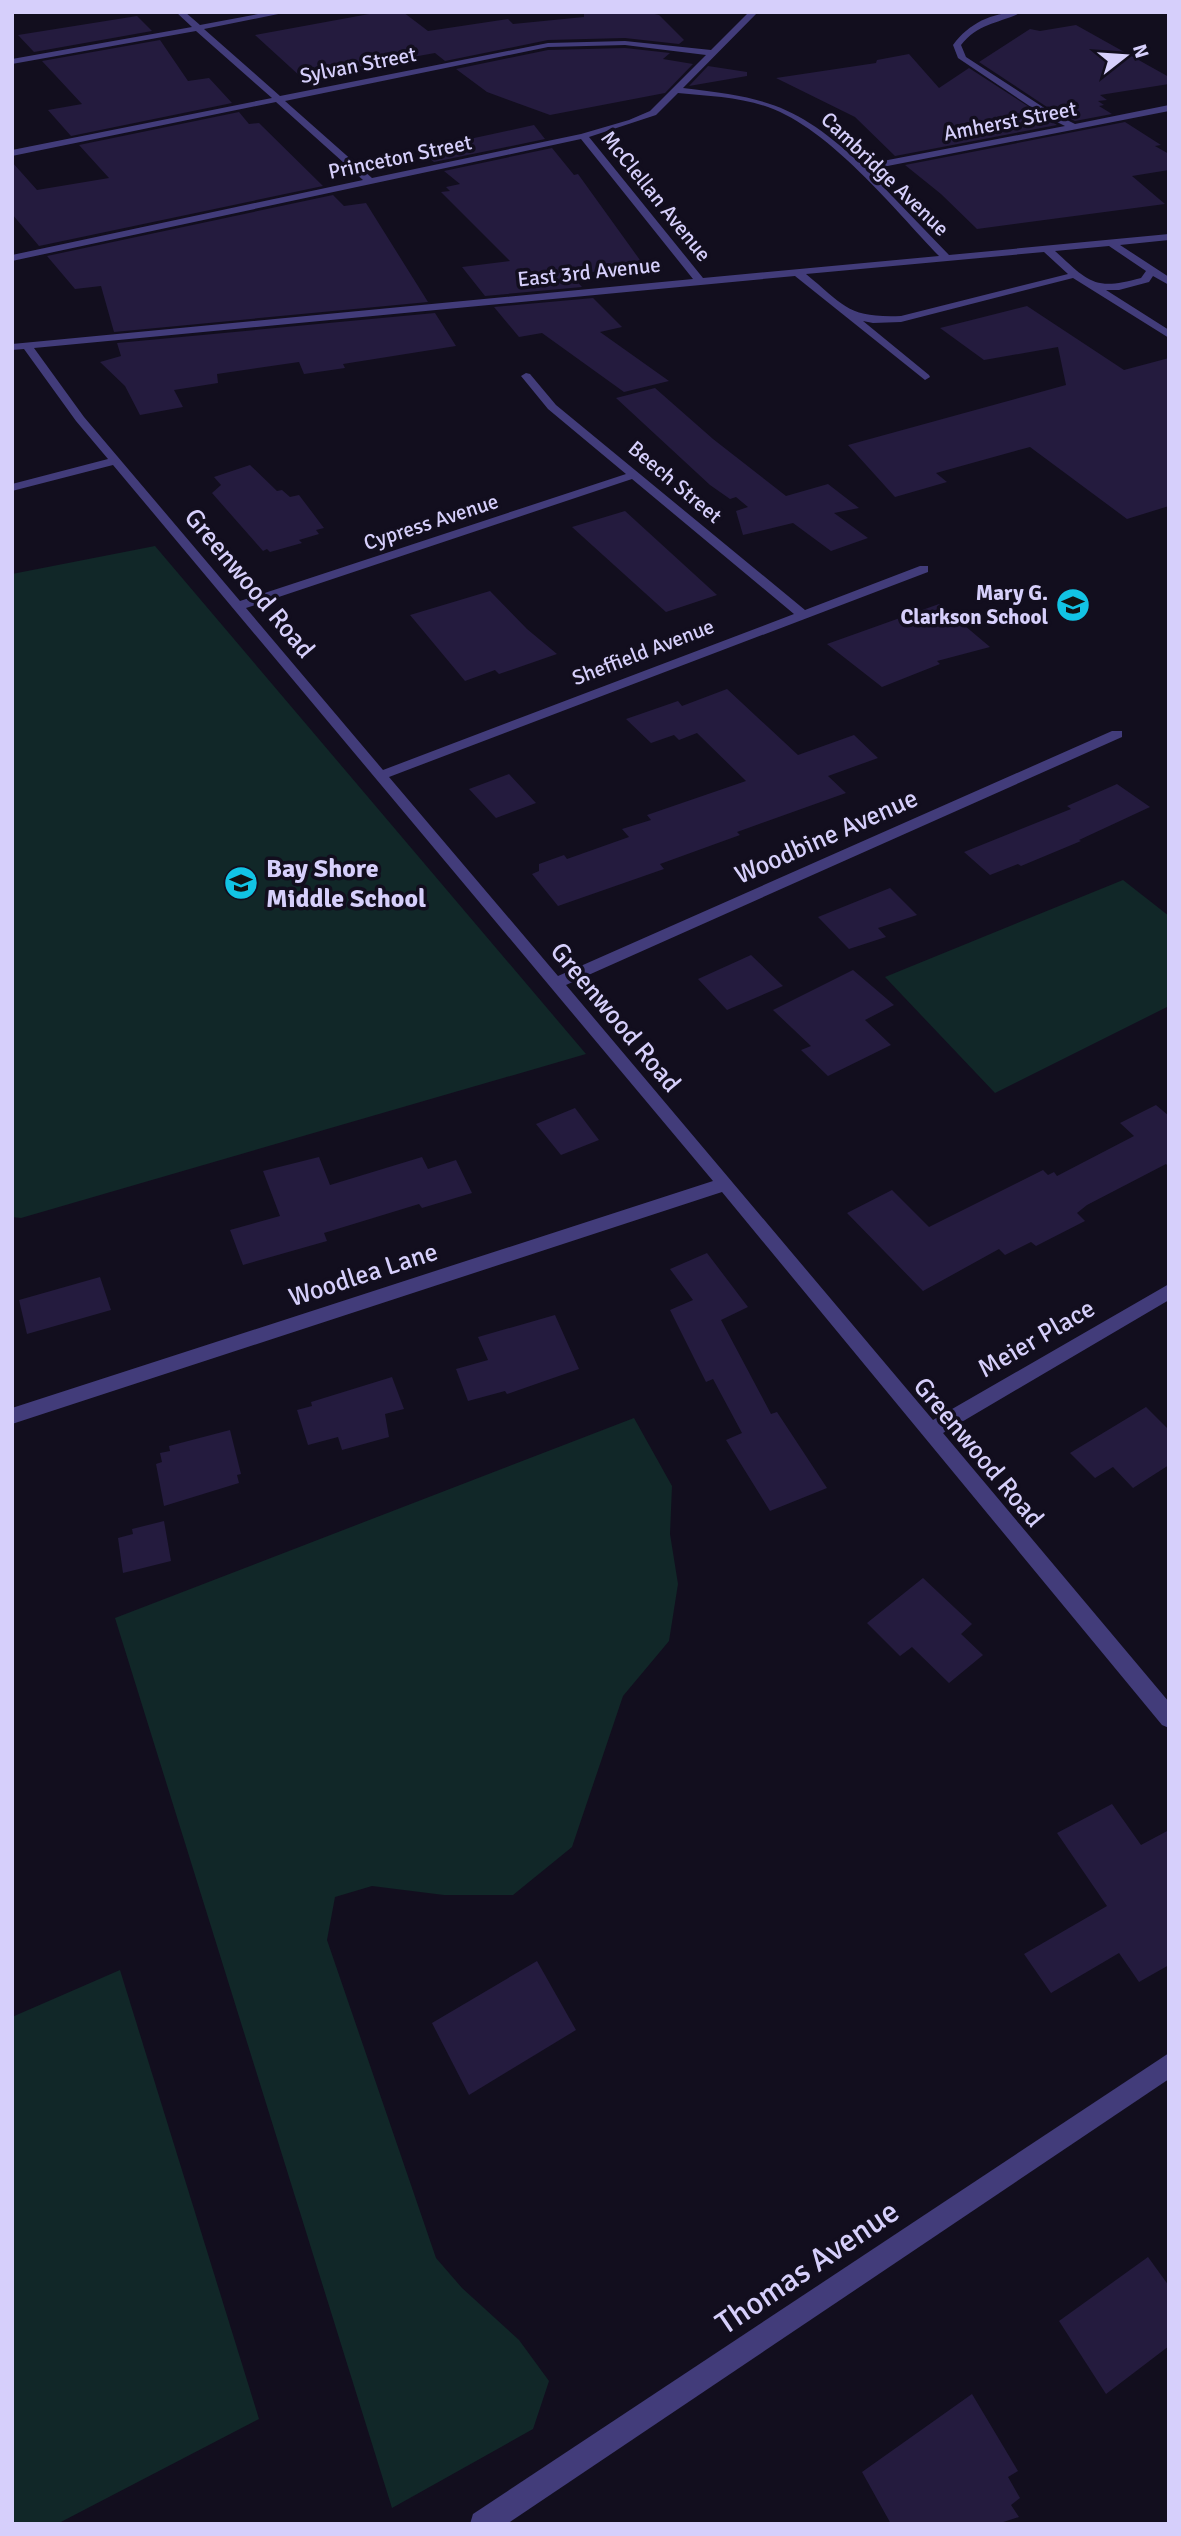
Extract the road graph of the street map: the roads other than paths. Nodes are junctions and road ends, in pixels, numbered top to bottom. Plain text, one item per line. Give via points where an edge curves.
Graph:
1 (180, 12) edge
2 (284, 12) edge
3 (754, 12) edge
4 (1018, 12) edge
5 (198, 28) junction
6 (713, 53) junction
7 (12, 62) edge
8 (678, 90) junction
9 (277, 99) junction
10 (1169, 108) edge
11 (1073, 127) junction
12 (583, 136) junction
13 (12, 153) edge
14 (859, 169) junction
15 (370, 181) junction
16 (1169, 236) edge
17 (1110, 242) junction
18 (1046, 248) junction
19 (946, 257) junction
20 (12, 258) edge
21 (796, 271) junction
22 (1151, 271) junction
23 (1075, 275) junction
24 (699, 280) junction
25 (1169, 282) edge
26 (1092, 287) junction
27 (849, 314) junction
28 (1169, 335) edge
29 (20, 347) edge
30 (526, 376) dead end
31 (926, 377) dead end
32 (115, 461) junction
33 (636, 474) junction
34 (12, 488) edge
35 (924, 569) dead end
36 (239, 606) junction
37 (802, 614) junction
38 (1116, 734) dead end
39 (379, 776) junction
40 (556, 983) junction
41 (724, 1184) junction
42 (1169, 1291) edge
43 (15, 1415) edge
44 (930, 1431) junction
45 (1169, 1718) edge
46 (1169, 2065) edge
47 (483, 2524) edge

1 - 5 street
2 - 5 street
3 - 6 street, Princeton Street
4 - 11 street via 985,20 966,31 957,45 962,58
5 - 7 street
5 - 9 street
6 - 8 street, Princeton Street
6 - 9 street, Sylvan Street via 625,43 548,45
8 - 12 street, Princeton Street via 653,113
8 - 14 street, Cambridge Avenue via 773,106 805,121
9 - 13 street, Sylvan Street
9 - 15 street
10 - 11 street, Amherst Street
11 - 14 street, Amherst Street
12 - 15 street, Princeton Street
12 - 24 street, McClellan Avenue
14 - 19 street, Cambridge Avenue
15 - 20 street, Princeton Street
16 - 17 street, East 3rd Avenue
17 - 18 street, East 3rd Avenue
17 - 22 street
18 - 19 street, East 3rd Avenue
18 - 23 street
19 - 21 street, East 3rd Avenue
21 - 24 street, East 3rd Avenue
21 - 27 street
22 - 25 street
22 - 26 street via 1145,280 1119,287
23 - 26 street
23 - 27 street via 901,319 873,320
24 - 29 street, East 3rd Avenue
26 - 28 street
27 - 31 street
29 - 32 street, Greenwood Road
30 - 33 street, Beech Street via 552,407
32 - 34 street
32 - 36 street, Greenwood Road
33 - 36 street, Cypress Avenue
33 - 37 street, Beech Street
35 - 37 street, Sheffield Avenue
36 - 39 street, Greenwood Road
37 - 39 street, Sheffield Avenue
38 - 40 street, Woodbine Avenue
39 - 40 street, Greenwood Road
40 - 41 street, Greenwood Road
41 - 43 street, Woodlea Lane
41 - 44 street, Greenwood Road
42 - 44 street, Meier Place
44 - 45 street, Greenwood Road
46 - 47 street, Thomas Avenue

